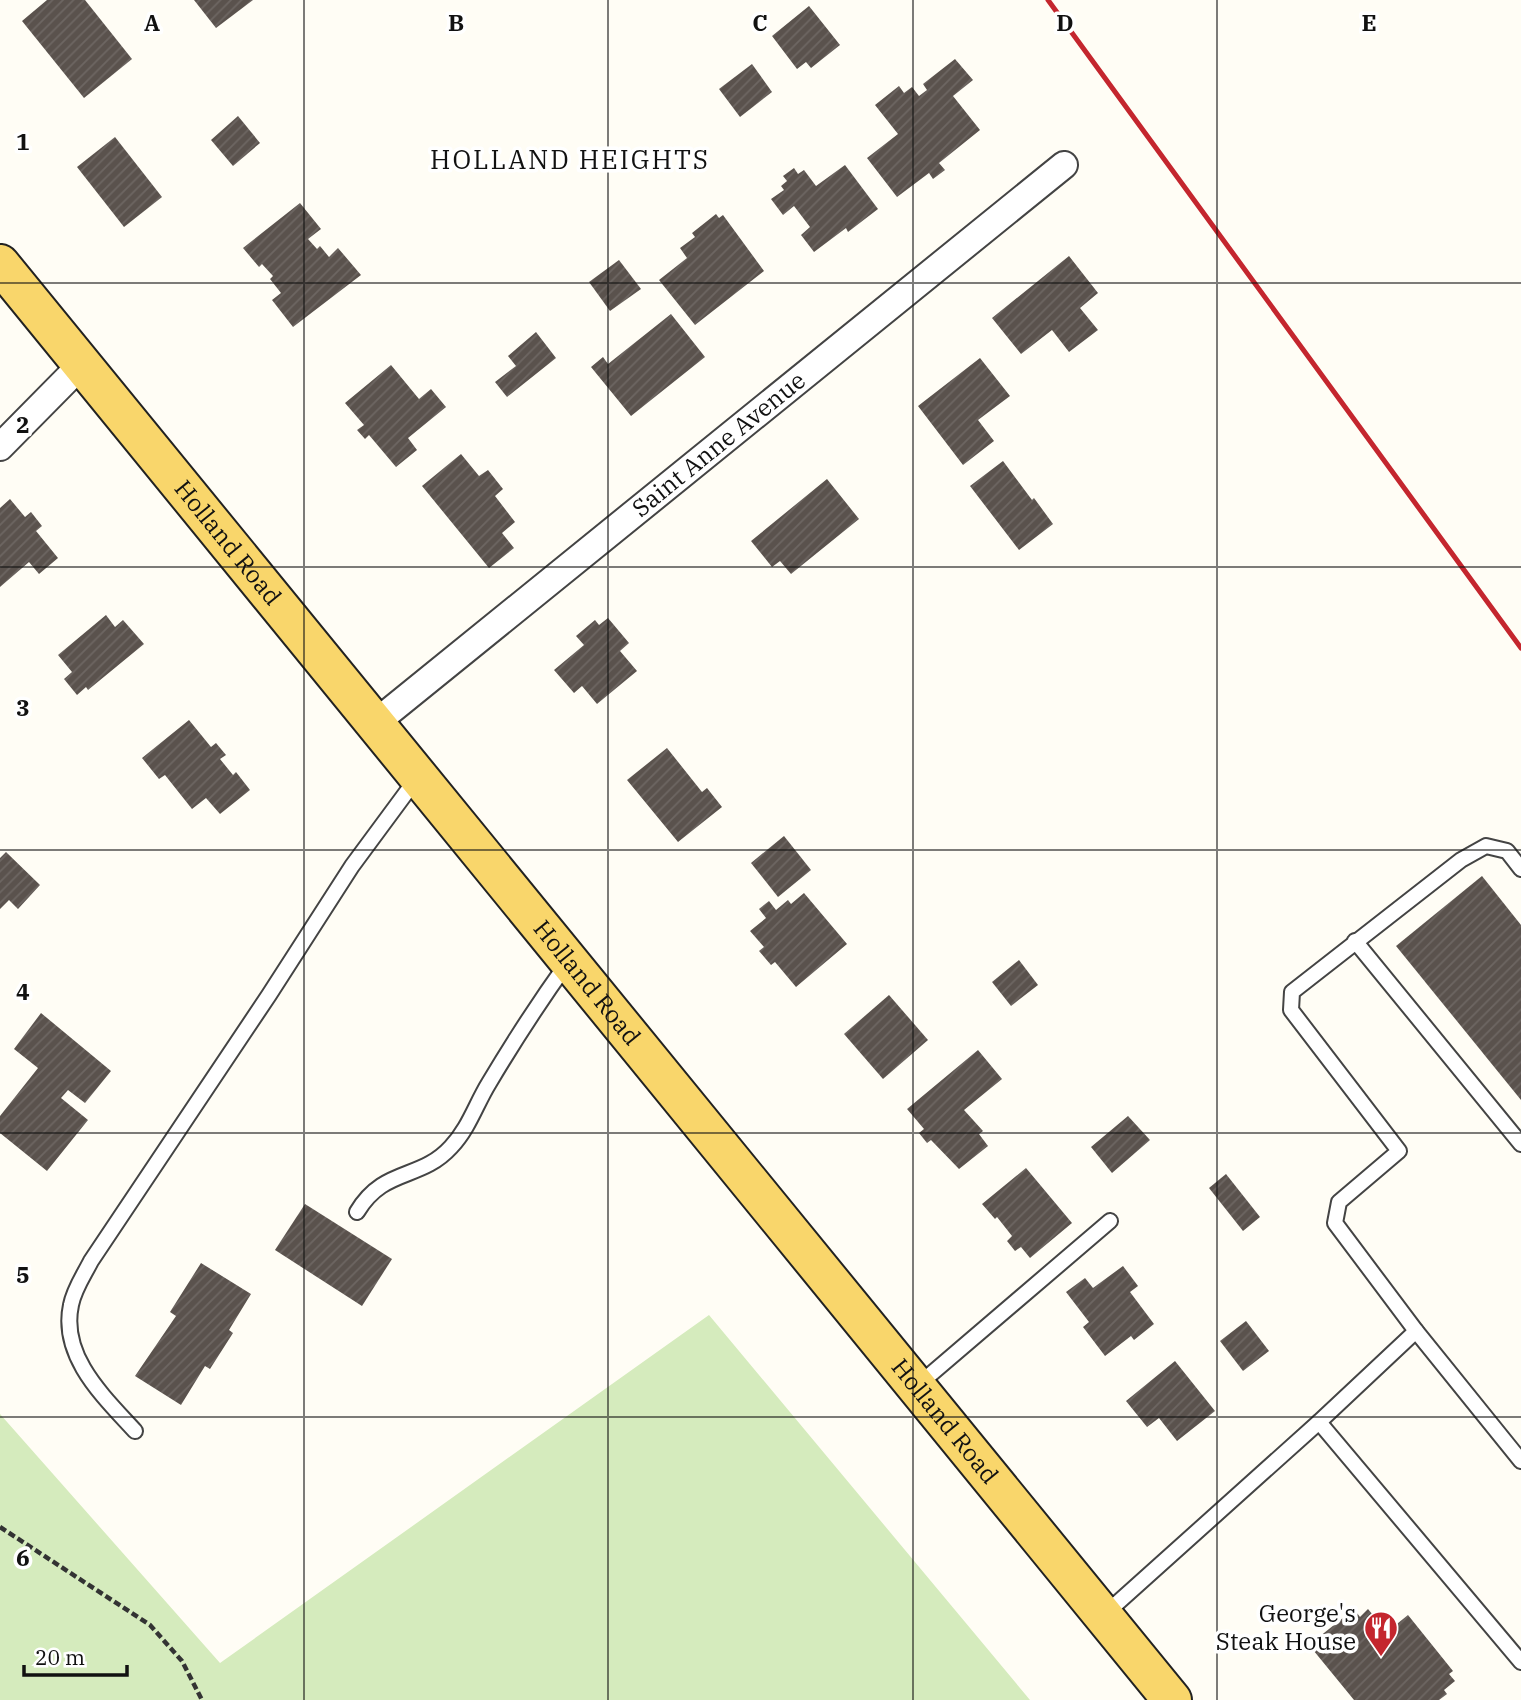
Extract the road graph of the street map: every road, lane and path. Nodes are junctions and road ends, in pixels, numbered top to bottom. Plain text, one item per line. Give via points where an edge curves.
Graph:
1 (1064, 165) dead end
2 (0, 264) edge
3 (82, 364) junction
4 (0, 447) edge
5 (374, 724) junction
6 (417, 777) junction
7 (1521, 869) edge
8 (1355, 941) junction
9 (568, 962) junction
10 (1521, 1144) edge
11 (357, 1212) dead end
12 (1110, 1221) dead end
13 (1416, 1331) junction
14 (916, 1387) junction
15 (1319, 1422) junction
16 (135, 1431) dead end
17 (1521, 1461) edge
18 (0, 1527) edge
19 (1103, 1616) junction
20 (1521, 1662) edge
21 (202, 1700) edge
22 (1172, 1700) edge

1 - 5 street, Saint Anne Avenue
2 - 3 main road, Holland Road
3 - 4 street
3 - 5 main road, Holland Road
5 - 6 main road, Holland Road
6 - 9 main road, Holland Road
6 - 16 lane via 352,866 78,1286 69,1330 75,1355 100,1393
7 - 8 lane via 1507,851 1486,846
8 - 10 lane
8 - 13 lane via 1292,992 1291,1010 1399,1151 1339,1202 1335,1223
9 - 11 lane via 450,1149 427,1166 383,1182
9 - 14 main road, Holland Road
12 - 14 lane
13 - 15 lane
13 - 17 lane
14 - 19 main road, Holland Road
15 - 19 lane
15 - 20 lane
18 - 21 path via 150,1625 182,1661
19 - 22 main road, Holland Road

